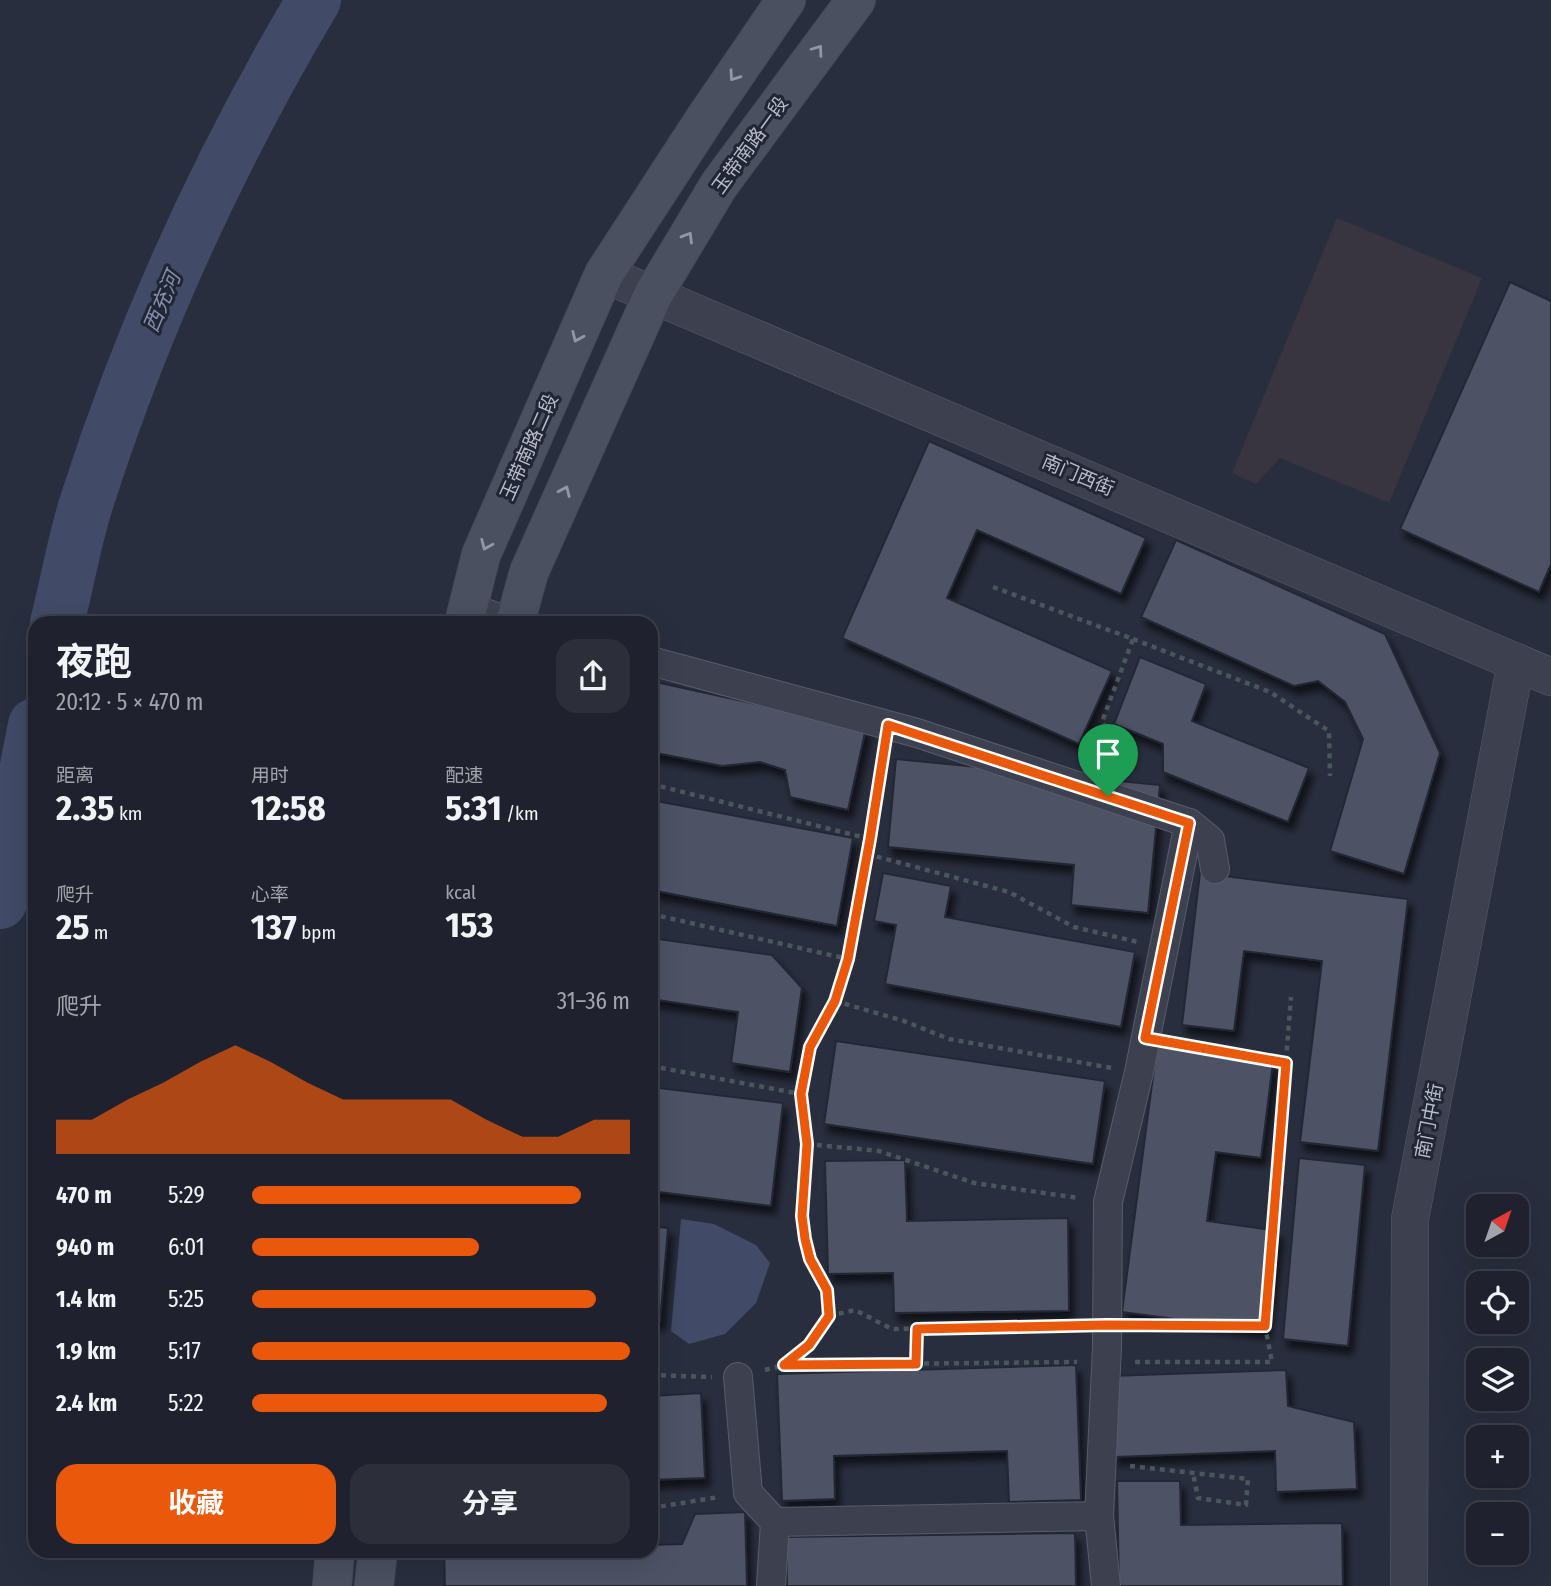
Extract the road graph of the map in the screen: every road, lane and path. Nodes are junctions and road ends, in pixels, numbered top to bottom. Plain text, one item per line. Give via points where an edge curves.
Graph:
1 (786, 0) edge
2 (856, 0) edge
3 (604, 274) junction
4 (653, 295) junction
5 (993, 587) dead end
6 (466, 615) edge
7 (516, 616) edge
8 (1133, 639) junction
9 (1516, 662) junction
10 (658, 663) edge
11 (1551, 677) edge
12 (888, 725) junction
13 (1330, 776) dead end
14 (658, 786) edge
15 (1108, 796) junction
16 (1189, 823) junction
17 (870, 839) junction
18 (867, 854) junction
19 (1215, 869) dead end
20 (658, 916) edge
21 (1163, 948) junction
22 (848, 959) junction
23 (1291, 997) dead end
24 (835, 1001) junction
25 (1145, 1038) junction
26 (1286, 1063) junction
27 (658, 1067) edge
28 (1139, 1072) junction
29 (801, 1094) junction
30 (807, 1144) junction
31 (1108, 1202) junction
32 (829, 1316) junction
33 (1107, 1325) junction
34 (1265, 1326) junction
35 (917, 1329) junction
36 (1106, 1362) junction
37 (916, 1364) junction
38 (784, 1365) junction
39 (658, 1375) edge
40 (738, 1377) junction
41 (1102, 1463) junction
42 (1193, 1473) dead end
43 (748, 1493) junction
44 (658, 1507) edge
45 (1099, 1516) junction
46 (775, 1522) junction
47 (334, 1558) edge
48 (377, 1558) edge
49 (332, 1586) edge
50 (374, 1586) edge
51 (771, 1586) edge
52 (1106, 1586) edge
53 (1409, 1586) edge

1 -> 3 main road
4 -> 2 main road, 玉带南路一段 via 719,185
3 - 4 street, 南门西街
3 -> 6 main road, 玉带南路二段 via 481,555
7 -> 4 main road via 529,572
4 - 9 street, 南门西街
5 - 8 path
8 - 13 path via 1270,692 1329,731
8 - 15 path via 1102,722 1128,756
9 - 11 street, 南门西街
9 - 53 street, 南门中街 via 1410,1219
10 - 12 street
12 - 15 street
12 - 17 path
14 - 17 path
15 - 16 street
16 - 19 street via 1210,840
16 - 21 street
17 - 18 path
18 - 21 path via 1009,892 1074,927
18 - 22 path
20 - 22 path
21 - 25 street
22 - 24 path
23 - 26 path
24 - 28 path via 949,1039
24 - 29 path via 810,1047
25 - 26 path
25 - 28 street
26 - 34 path
27 - 29 path
28 - 31 street
29 - 30 path
30 - 31 path via 879,1151 974,1183
30 - 32 path via 802,1216 810,1259 827,1290
31 - 33 street
32 - 35 path via 855,1310 892,1329
32 - 38 path via 809,1345
33 - 34 path
33 - 35 path
33 - 36 street
34 - 36 path via 1272,1362
35 - 37 path
36 - 37 path
36 - 41 street
37 - 38 path
38 - 40 path
39 - 40 path
40 - 43 street
41 - 42 path via 1248,1479 1246,1505 1198,1498
41 - 45 street
43 - 44 path
43 - 46 street
45 - 46 street
45 - 52 street
46 - 51 street
47 - 49 main road
48 - 50 main road

